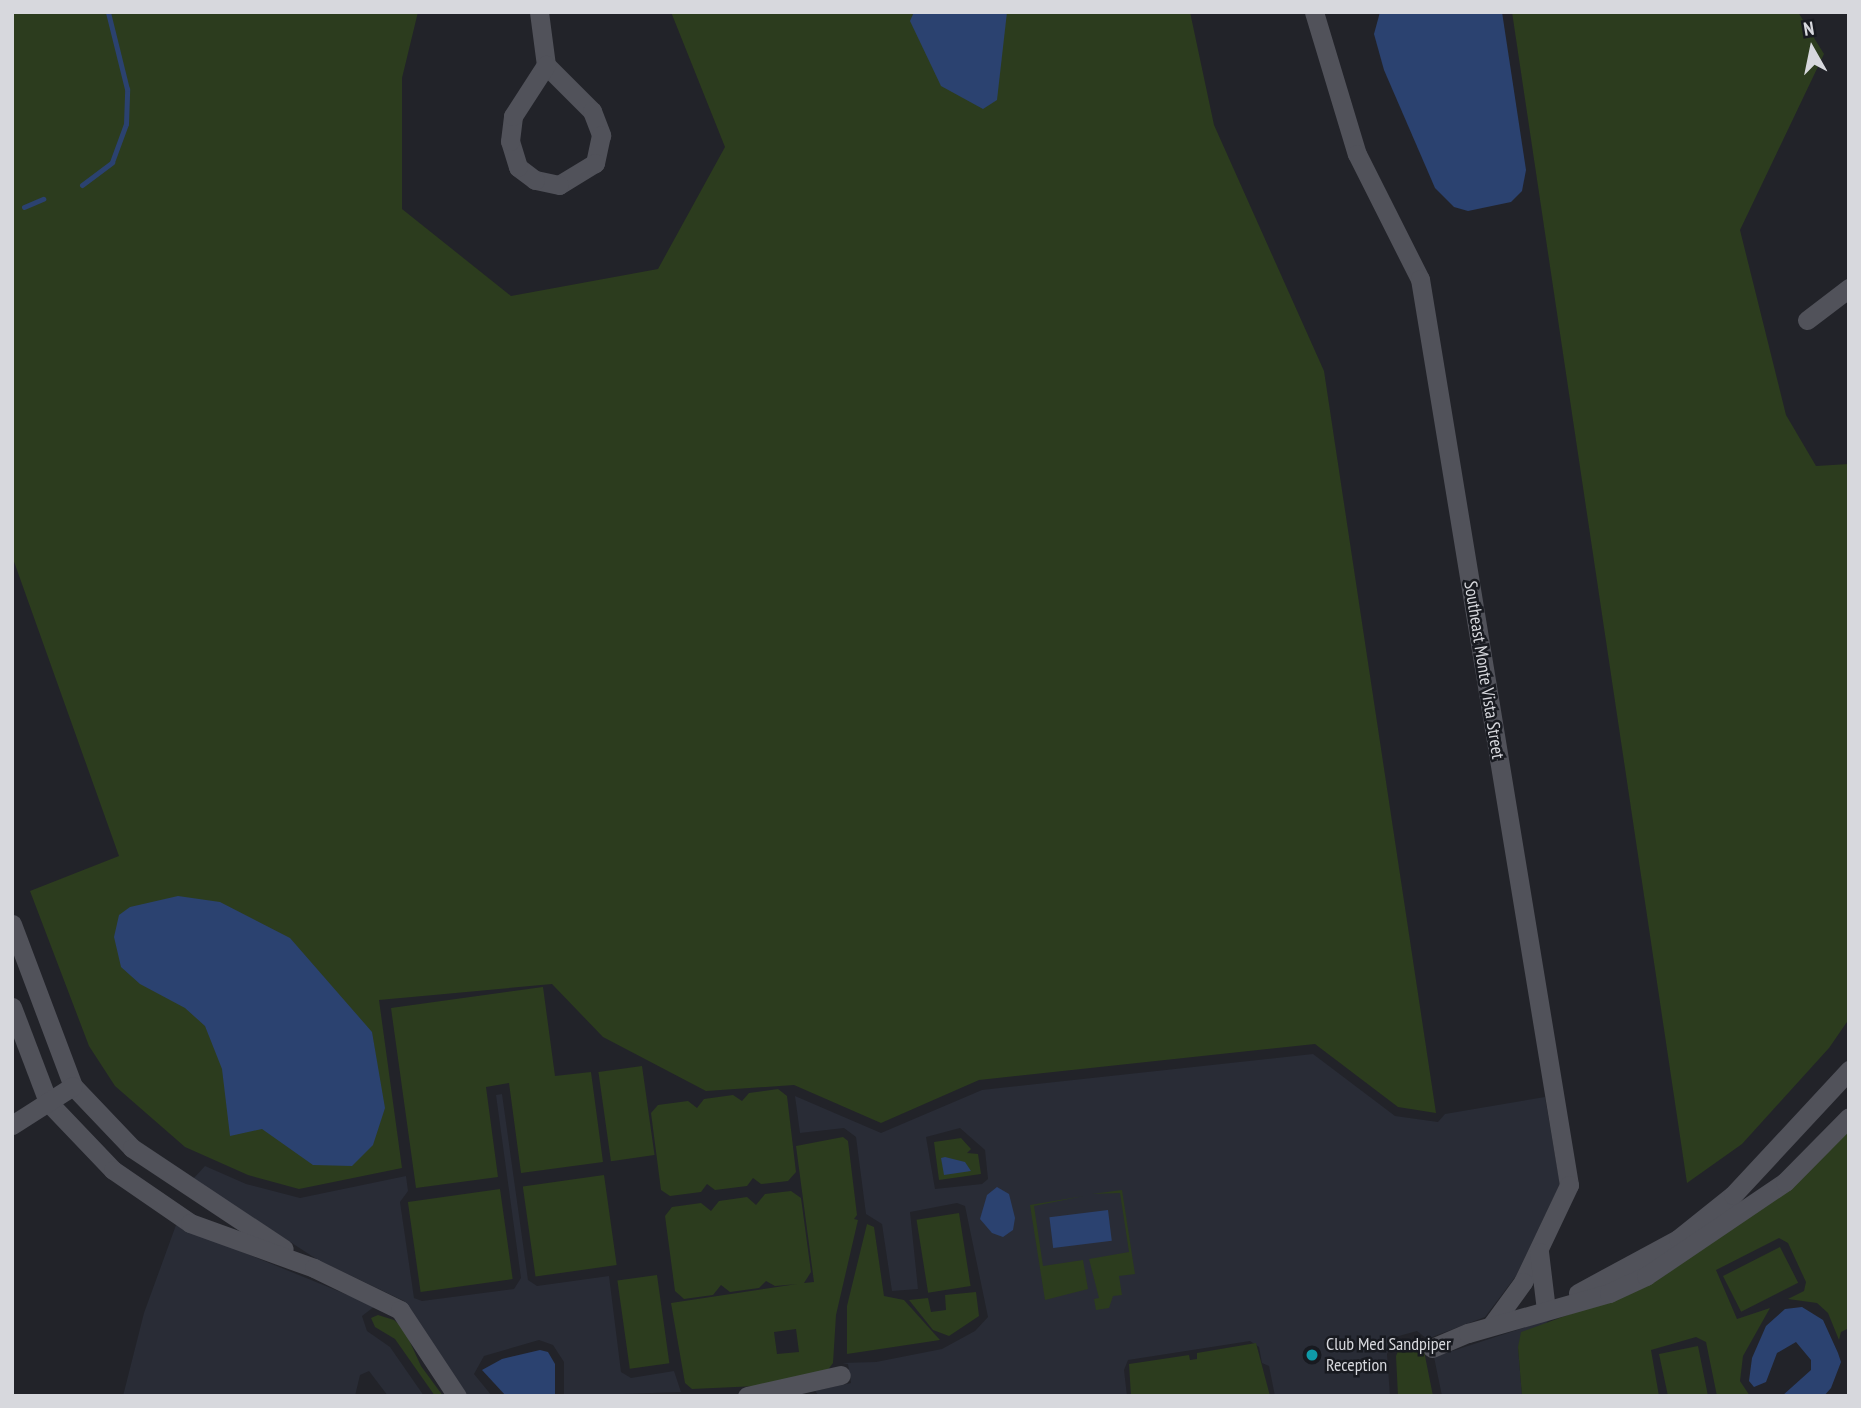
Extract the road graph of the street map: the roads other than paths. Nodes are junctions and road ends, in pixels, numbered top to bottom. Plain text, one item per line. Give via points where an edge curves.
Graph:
1 (539, 12) edge
2 (1314, 12) edge
3 (546, 65) junction
4 (1849, 288) edge
5 (1807, 320) dead end
6 (12, 924) edge
7 (12, 1007) edge
8 (1849, 1070) edge
9 (73, 1086) junction
10 (48, 1102) junction
11 (1849, 1117) edge
12 (12, 1125) edge
13 (1539, 1251) junction
14 (314, 1268) junction
15 (1546, 1310) junction
16 (1491, 1326) junction
17 (1432, 1348) dead end
18 (841, 1376) dead end
19 (457, 1396) edge
20 (747, 1396) edge

1 - 3 street
2 - 13 street, Southeast Monte Vista Street via 1357,154 1420,279 1569,1185
3 - 3 street via 513,116 510,141 518,167 535,180 559,185 595,163 601,135 592,111
4 - 5 street
6 - 9 street
7 - 10 street
8 - 15 street via 1733,1195 1678,1239
9 - 10 street
9 - 14 street via 132,1148
10 - 12 street
10 - 14 street via 113,1170 190,1223
11 - 15 street via 1786,1182 1718,1231 1646,1276 1609,1293
13 - 15 street
13 - 16 street, Southeast Monte Vista Street via 1524,1282
14 - 19 street via 400,1310
15 - 16 street
16 - 17 street
18 - 20 street

